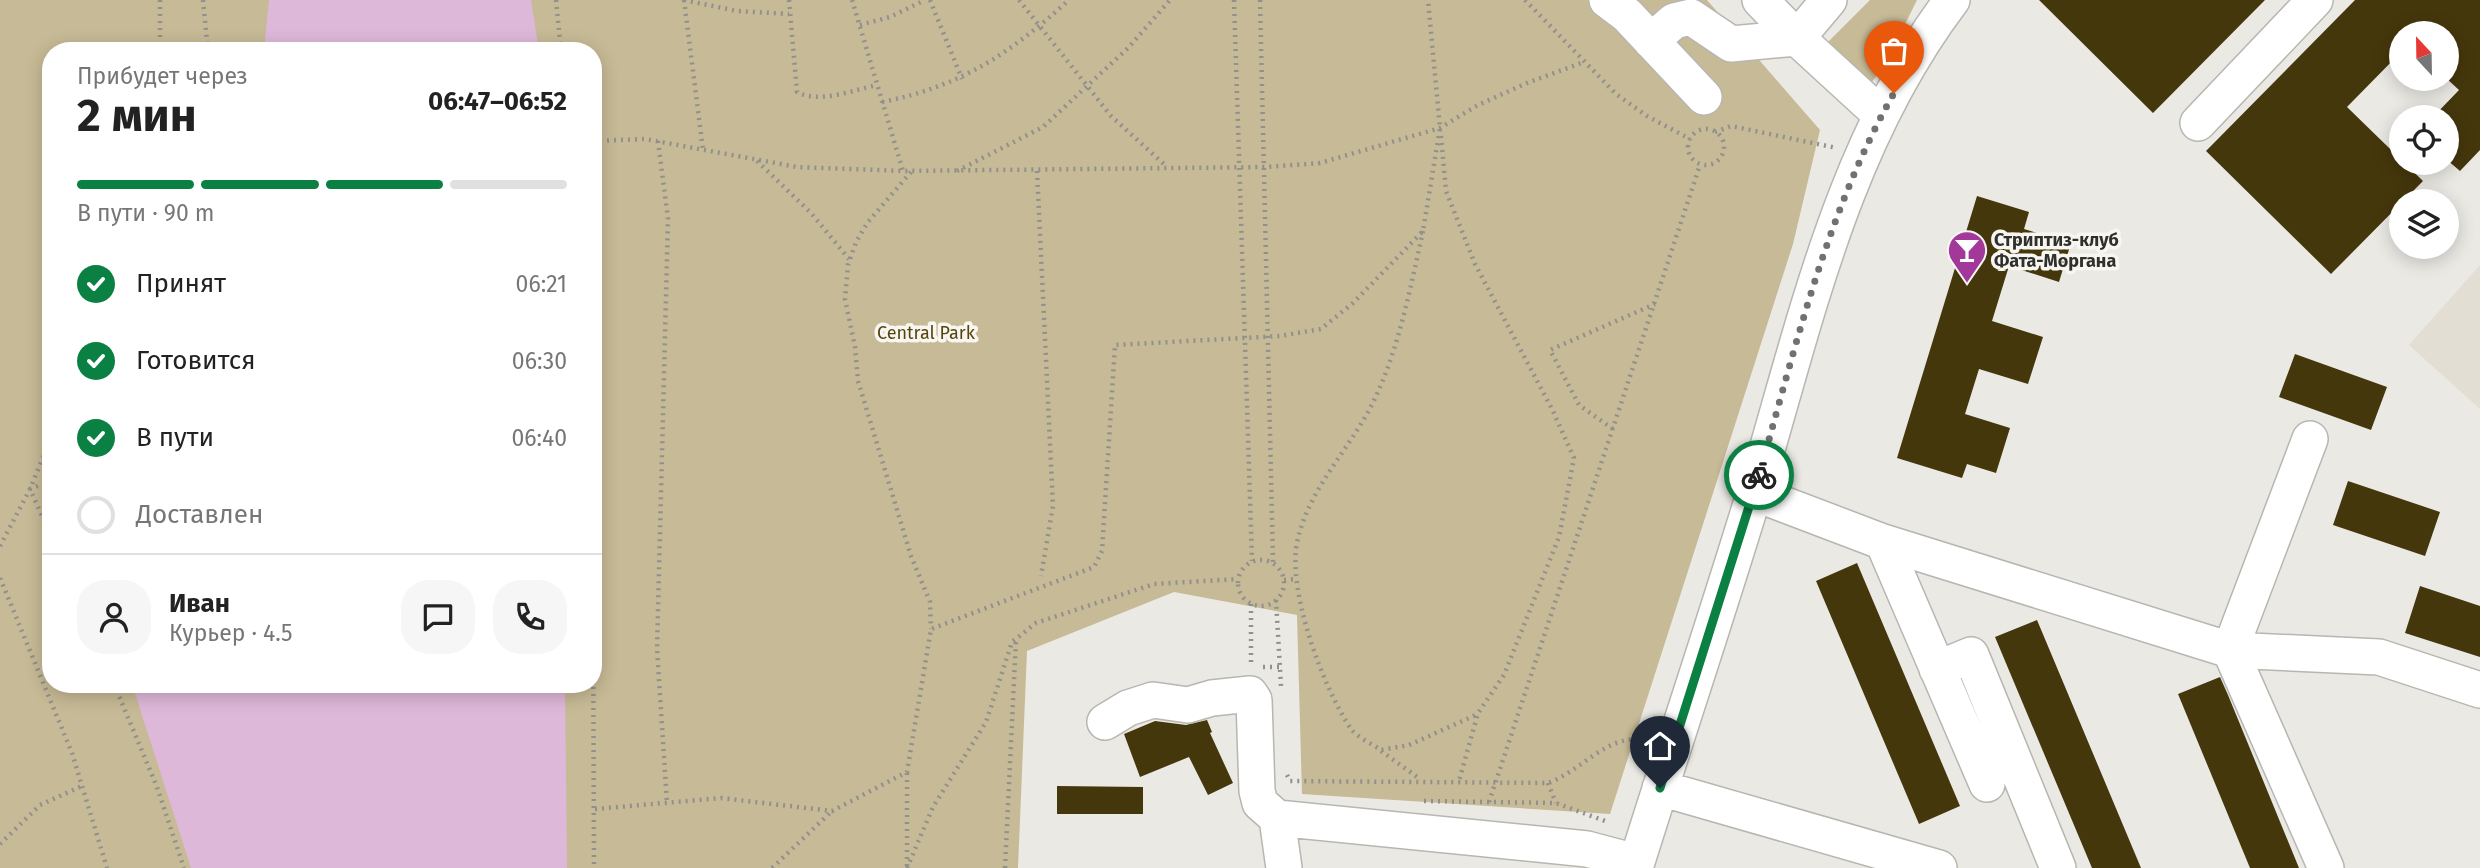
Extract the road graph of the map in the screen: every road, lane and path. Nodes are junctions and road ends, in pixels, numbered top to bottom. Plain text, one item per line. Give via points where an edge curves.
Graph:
1 (160, 0) edge
2 (203, 0) edge
3 (556, 0) edge
4 (684, 0) edge
5 (789, 0) edge
6 (852, 0) edge
7 (928, 0) edge
8 (1019, 0) edge
9 (1069, 0) edge
10 (1170, 0) edge
11 (1234, 0) edge
12 (1260, 0) edge
13 (1428, 0) edge
14 (1525, 0) edge
15 (1607, 0) edge
16 (1760, 0) edge
17 (1829, 0) edge
18 (1952, 0) edge
19 (2315, 0) edge
20 (789, 14) dead end
21 (860, 25) junction
22 (1040, 27) junction
23 (1797, 38) junction
24 (1651, 41) junction
25 (160, 42) edge
26 (207, 42) edge
27 (560, 42) edge
28 (1584, 62) junction
29 (962, 79) junction
30 (877, 85) junction
31 (1087, 86) junction
32 (1704, 97) dead end
33 (882, 102) junction
34 (1881, 115) junction
35 (2198, 122) dead end
36 (1440, 128) junction
37 (1715, 132) junction
38 (1690, 139) junction
39 (602, 141) edge
40 (658, 141) junction
41 (1840, 148) dead end
42 (703, 150) junction
43 (757, 161) junction
44 (1700, 165) junction
45 (1166, 166) junction
46 (1265, 167) junction
47 (1238, 170) junction
48 (912, 171) junction
49 (1037, 171) junction
50 (903, 172) junction
51 (956, 172) junction
52 (1423, 231) junction
53 (850, 260) junction
54 (1655, 304) junction
55 (1243, 336) junction
56 (1268, 336) junction
57 (1613, 429) junction
58 (2310, 439) dead end
59 (42, 460) edge
60 (42, 484) edge
61 (30, 489) junction
62 (1754, 493) junction
63 (42, 516) edge
64 (1883, 542) junction
65 (0, 546) edge
66 (1252, 561) junction
67 (1273, 562) junction
68 (1041, 576) dead end
69 (0, 578) edge
70 (1237, 579) junction
71 (1298, 579) junction
72 (1284, 580) junction
73 (1276, 600) junction
74 (1251, 604) junction
75 (931, 629) junction
76 (1016, 639) junction
77 (2230, 650) junction
78 (1260, 667) junction
79 (1280, 667) junction
80 (1937, 668) junction
81 (42, 680) edge
82 (1261, 680) dead end
83 (2480, 691) edge
84 (1281, 692) dead end
85 (47, 693) edge
86 (118, 693) edge
87 (594, 693) edge
88 (1478, 713) junction
89 (1105, 722) dead end
90 (1646, 739) dead end
91 (1381, 750) junction
92 (1285, 771) dead end
93 (907, 772) junction
94 (1420, 779) junction
95 (1459, 781) junction
96 (1495, 782) junction
97 (1548, 783) junction
98 (1987, 784) dead end
99 (82, 786) junction
100 (1660, 788) junction
101 (1423, 801) dead end
102 (1489, 802) junction
103 (667, 803) junction
104 (1556, 803) junction
105 (595, 809) junction
106 (832, 811) junction
107 (1277, 818) junction
108 (0, 844) edge
109 (1639, 855) edge
110 (107, 868) edge
111 (184, 868) edge
112 (594, 868) edge
113 (772, 868) edge
114 (907, 868) edge
115 (1005, 868) edge
116 (1284, 868) edge
117 (1939, 868) edge
118 (2058, 868) edge
119 (2326, 868) edge

1 - 25 path
2 - 26 path
3 - 27 path
4 - 20 path via 737,11
4 - 42 path
5 - 30 path via 797,92 805,97 822,96
6 - 21 path
7 - 21 path
7 - 29 path
8 - 22 path
9 - 22 path
10 - 31 path
11 - 47 path
12 - 46 path
13 - 36 path
14 - 28 path
15 - 24 street
16 - 23 street
17 - 23 street
18 - 34 street via 1931,27
19 - 35 street
21 - 30 path
22 - 29 path
22 - 31 path
23 - 24 street via 1731,44 1691,17 1674,20
23 - 34 street
24 - 32 street
28 - 36 path via 1515,88
28 - 38 path via 1616,94
29 - 33 path
30 - 33 path
31 - 45 path via 1111,116
31 - 51 path via 1043,127
33 - 50 path
34 - 62 street via 1832,233
36 - 46 path via 1320,163
36 - 52 path
36 - 88 path via 1446,191 1475,264 1574,458 1559,537 1504,675
37 - 38 path via 1703,129
37 - 41 path via 1731,126
37 - 44 path via 1724,144 1724,153 1718,161
38 - 44 path via 1688,151
39 - 40 path
40 - 42 path
40 - 103 path via 668,219 657,649
42 - 43 path
43 - 50 path
43 - 53 path via 811,213
44 - 54 path
45 - 47 path
45 - 49 path
46 - 47 path
46 - 56 path
47 - 55 path
48 - 50 path
48 - 51 path
48 - 53 path via 868,222
49 - 51 path
49 - 68 path via 1053,506
52 - 56 path via 1321,329
52 - 71 path via 1408,300 1377,395 1317,492 1297,539
53 - 75 path via 845,299 858,381 911,556 930,602
54 - 57 path
54 - 57 path via 1550,350 1579,405
55 - 56 path
55 - 66 path
55 - 75 path via 1115,345 1102,551 1094,567
56 - 67 path
57 - 96 path
58 - 77 street
59 - 61 path
60 - 61 path
61 - 63 path
61 - 65 path
62 - 64 street
62 - 100 street
64 - 77 street
64 - 80 street
66 - 67 path
66 - 70 path
67 - 72 path
69 - 81 path
70 - 74 path via 1242,597
70 - 76 path via 1154,584 1036,623
71 - 72 path
71 - 91 path via 1309,643 1352,731
72 - 73 path
73 - 74 path via 1262,606
73 - 79 path
74 - 78 path via 1251,667
75 - 93 path
76 - 114 path via 1009,648 986,722 933,807
76 - 115 path
77 - 83 street via 2379,657
77 - 119 street
78 - 79 path
78 - 82 path
79 - 84 path
80 - 98 street
80 - 118 street via 1972,655
85 - 99 path
86 - 111 path
87 - 105 path
88 - 91 path via 1409,745
88 - 95 path
89 - 107 street via 1153,700 1188,705 1250,694 1254,700 1256,790 1260,803
90 - 97 path via 1611,744
91 - 94 path
92 - 94 path via 1290,781
93 - 106 path
93 - 114 path
94 - 95 path
95 - 96 path
96 - 97 path
96 - 102 path
97 - 104 path
99 - 108 path via 40,806
99 - 110 path
100 - 109 street
100 - 117 street
101 - 102 path
102 - 104 path
103 - 105 path
103 - 106 path via 720,798
104 - 109 path
105 - 112 path
106 - 113 path
107 - 109 street
107 - 116 street

